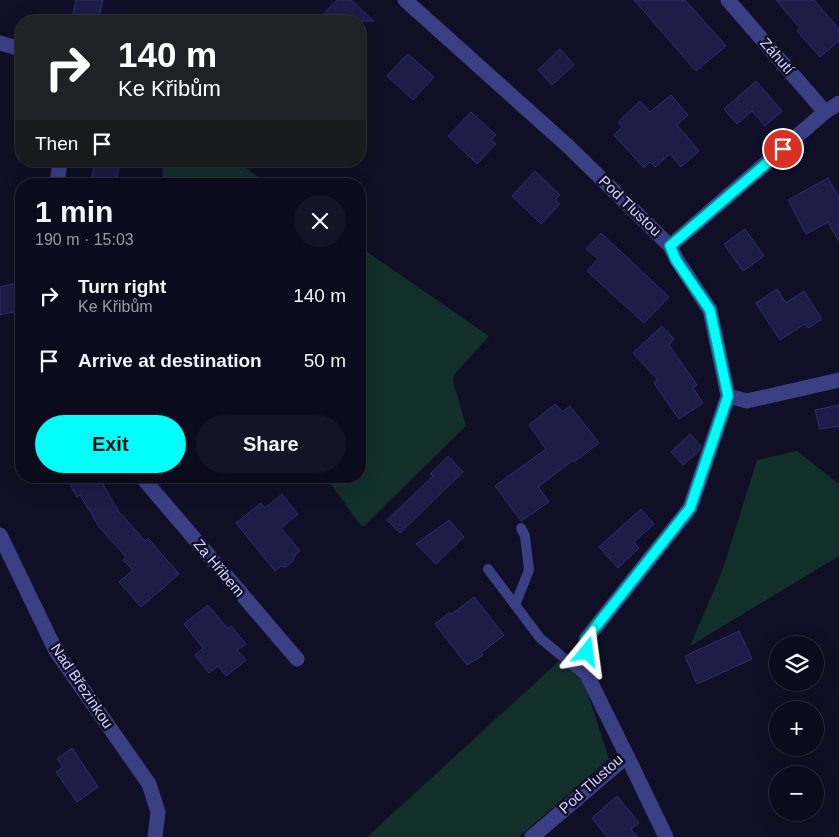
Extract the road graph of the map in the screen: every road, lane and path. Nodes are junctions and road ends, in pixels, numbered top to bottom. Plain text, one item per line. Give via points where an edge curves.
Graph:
1 (405, 0) edge
2 (728, 0) edge
3 (0, 43) edge
4 (15, 47) edge
5 (839, 103) edge
6 (825, 112) junction
7 (670, 246) junction
8 (839, 380) edge
9 (728, 396) junction
10 (147, 483) edge
11 (522, 528) dead end
12 (0, 535) edge
13 (488, 569) dead end
14 (515, 605) junction
15 (297, 659) dead end
16 (589, 679) junction
17 (627, 756) junction
18 (155, 837) edge
19 (532, 837) edge
20 (666, 837) edge

1 - 7 street, Pod Tlustou via 569,147
2 - 6 street, Záhutí
3 - 4 street
5 - 6 street
6 - 7 street
7 - 9 street, Pod Tlustou via 710,310
8 - 9 street via 747,401
9 - 16 street, Pod Tlustou via 690,508 586,639
10 - 15 street, Za Hřibem
11 - 14 lane via 529,570
12 - 18 street, Nad Březinkou via 56,651 149,784 158,812
13 - 14 lane
14 - 16 lane via 540,638
16 - 17 street, Pod Tlustou
17 - 19 street, Pod Tlustou
17 - 20 street

